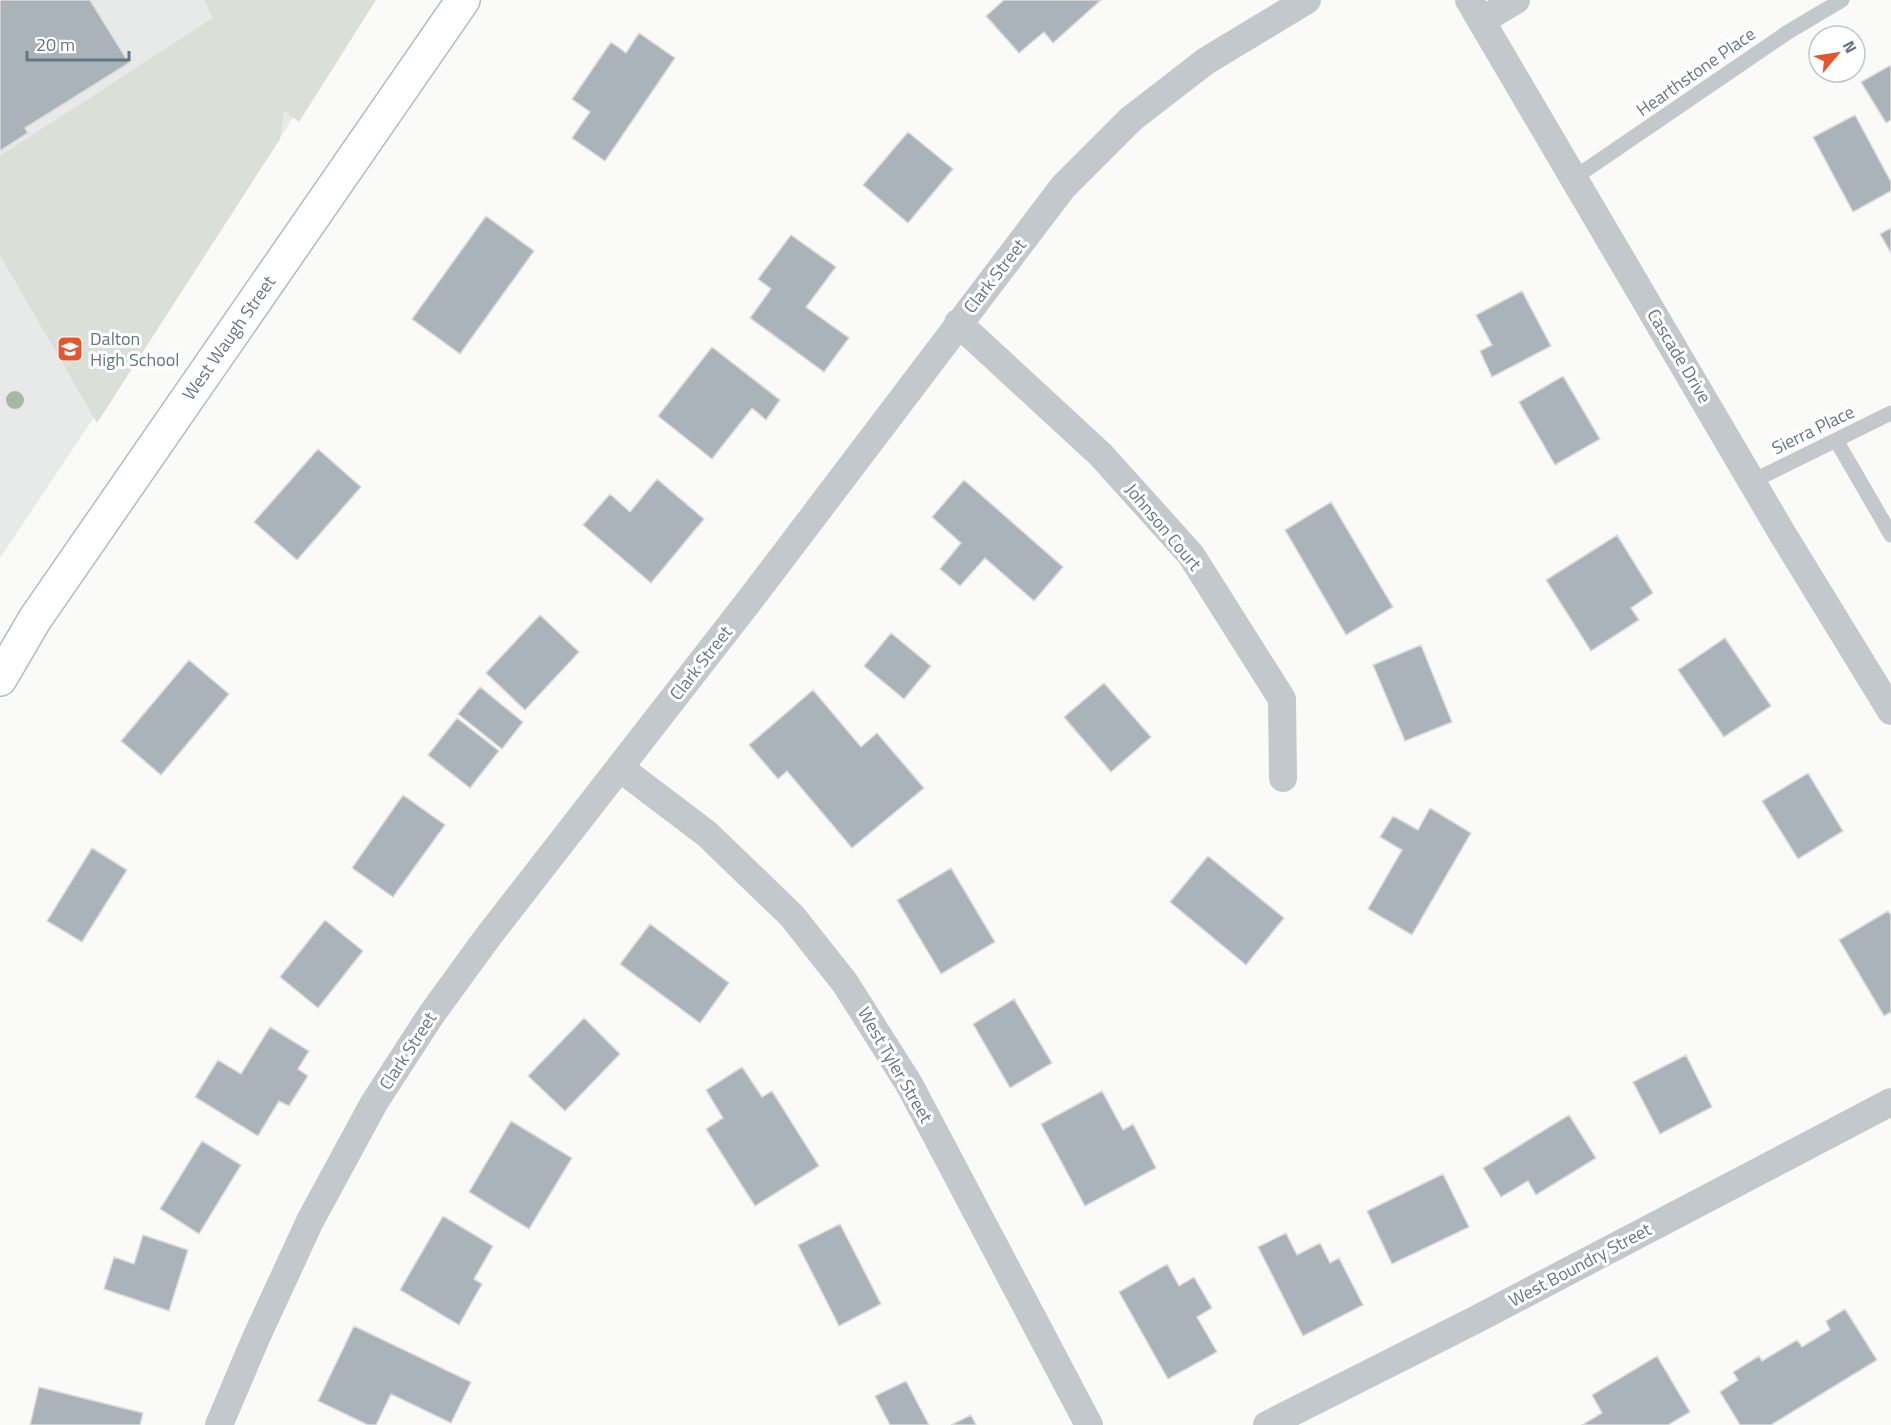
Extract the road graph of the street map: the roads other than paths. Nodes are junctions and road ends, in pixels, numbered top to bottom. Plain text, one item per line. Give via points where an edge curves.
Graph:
1 (463, 0) edge
2 (1306, 0) edge
3 (1516, 0) edge
4 (1842, 0) edge
5 (1475, 11) edge
6 (1574, 178) junction
7 (958, 323) junction
8 (1891, 414) edge
9 (1836, 440) junction
10 (1753, 481) junction
11 (1891, 535) edge
12 (0, 679) edge
13 (1891, 711) edge
14 (620, 768) junction
15 (1283, 778) dead end
16 (1891, 1102) edge
17 (219, 1425) edge
18 (1089, 1425) edge
19 (1267, 1425) edge

1 - 12 street, West Waugh Street via 41,610
2 - 7 street, Clark Street via 1206,61 1131,119 1063,188
3 - 5 street
4 - 6 lane, Hearthstone Place via 1788,32
5 - 6 street, Cascade Drive
6 - 10 street, Cascade Drive
7 - 14 street, Clark Street
7 - 15 street, Johnson Court via 1101,455 1191,555 1282,699
8 - 9 lane, Sierra Place
9 - 10 lane, Sierra Place
9 - 11 lane
10 - 13 street, Cascade Drive
14 - 17 street, Clark Street via 487,938 374,1103 310,1221
14 - 18 street, West Tyler Street via 716,842 792,916 845,983 909,1084
16 - 19 street, West Boundry Street

